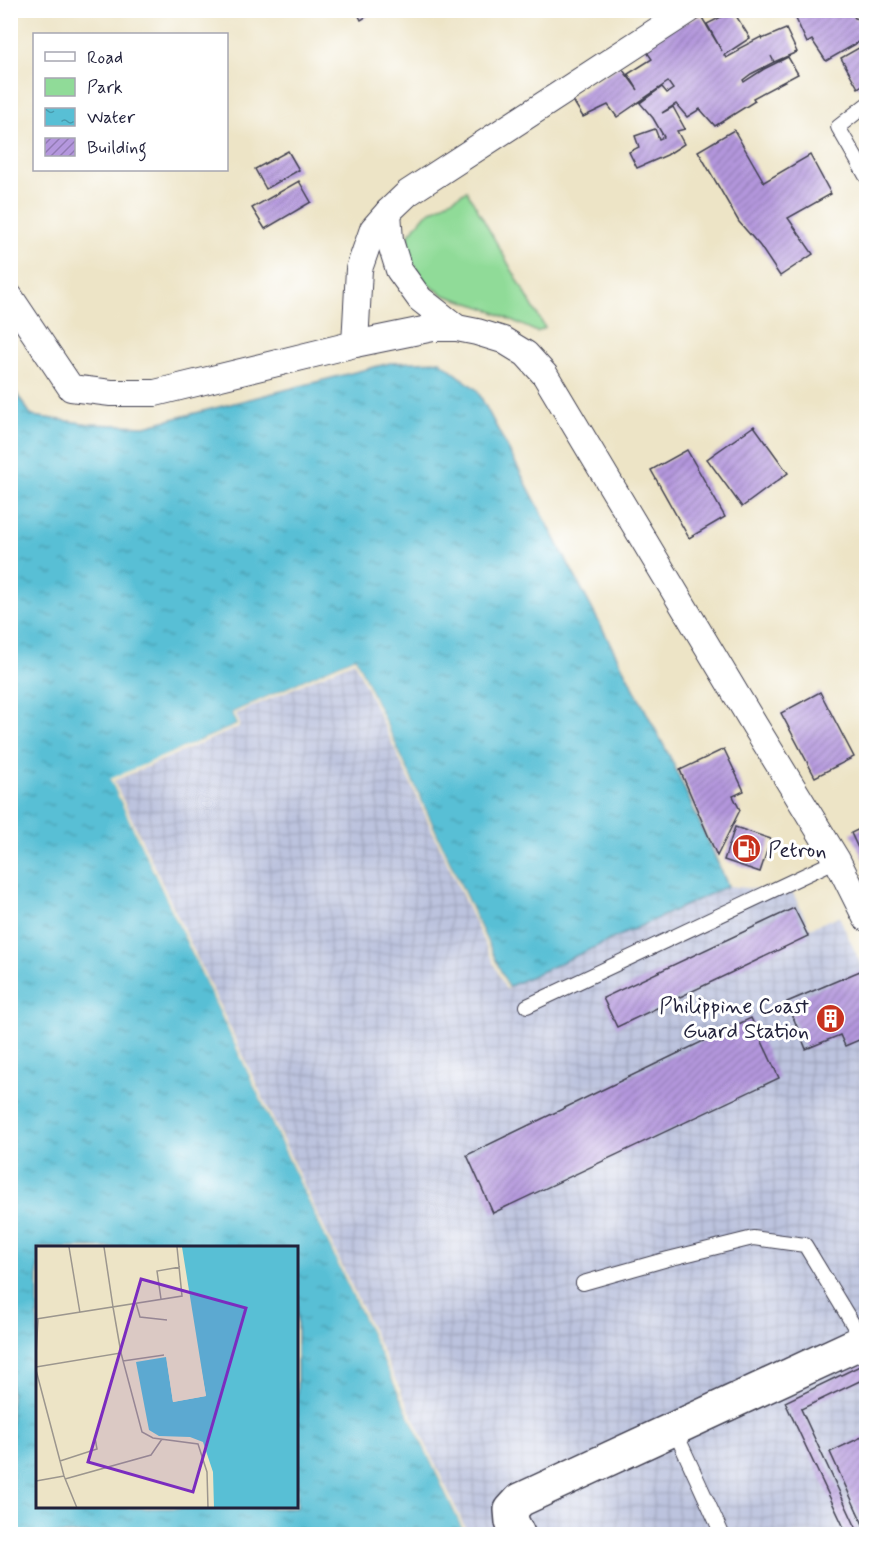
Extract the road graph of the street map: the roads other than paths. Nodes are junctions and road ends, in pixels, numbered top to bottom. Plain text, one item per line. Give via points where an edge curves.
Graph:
1 (689, 10) edge
2 (867, 105) edge
3 (867, 176) edge
4 (388, 212) junction
5 (10, 297) edge
6 (457, 328) junction
7 (355, 344) junction
8 (837, 860) junction
9 (867, 918) edge
10 (527, 1006) dead end
11 (583, 1283) dead end
12 (865, 1340) edge
13 (674, 1429) junction
14 (518, 1534) edge
15 (722, 1534) edge

1 - 4 street via 408,193
2 - 3 lane via 838,127
4 - 6 street via 390,241 399,270 420,299
4 - 7 street via 373,229 359,268
5 - 7 street via 71,388 154,393
6 - 7 street via 433,328
6 - 8 street via 503,340 526,354 545,375
8 - 9 street
8 - 10 lane
11 - 12 lane via 753,1238 805,1245
12 - 13 main road
13 - 14 main road via 520,1500 511,1510
13 - 15 lane

